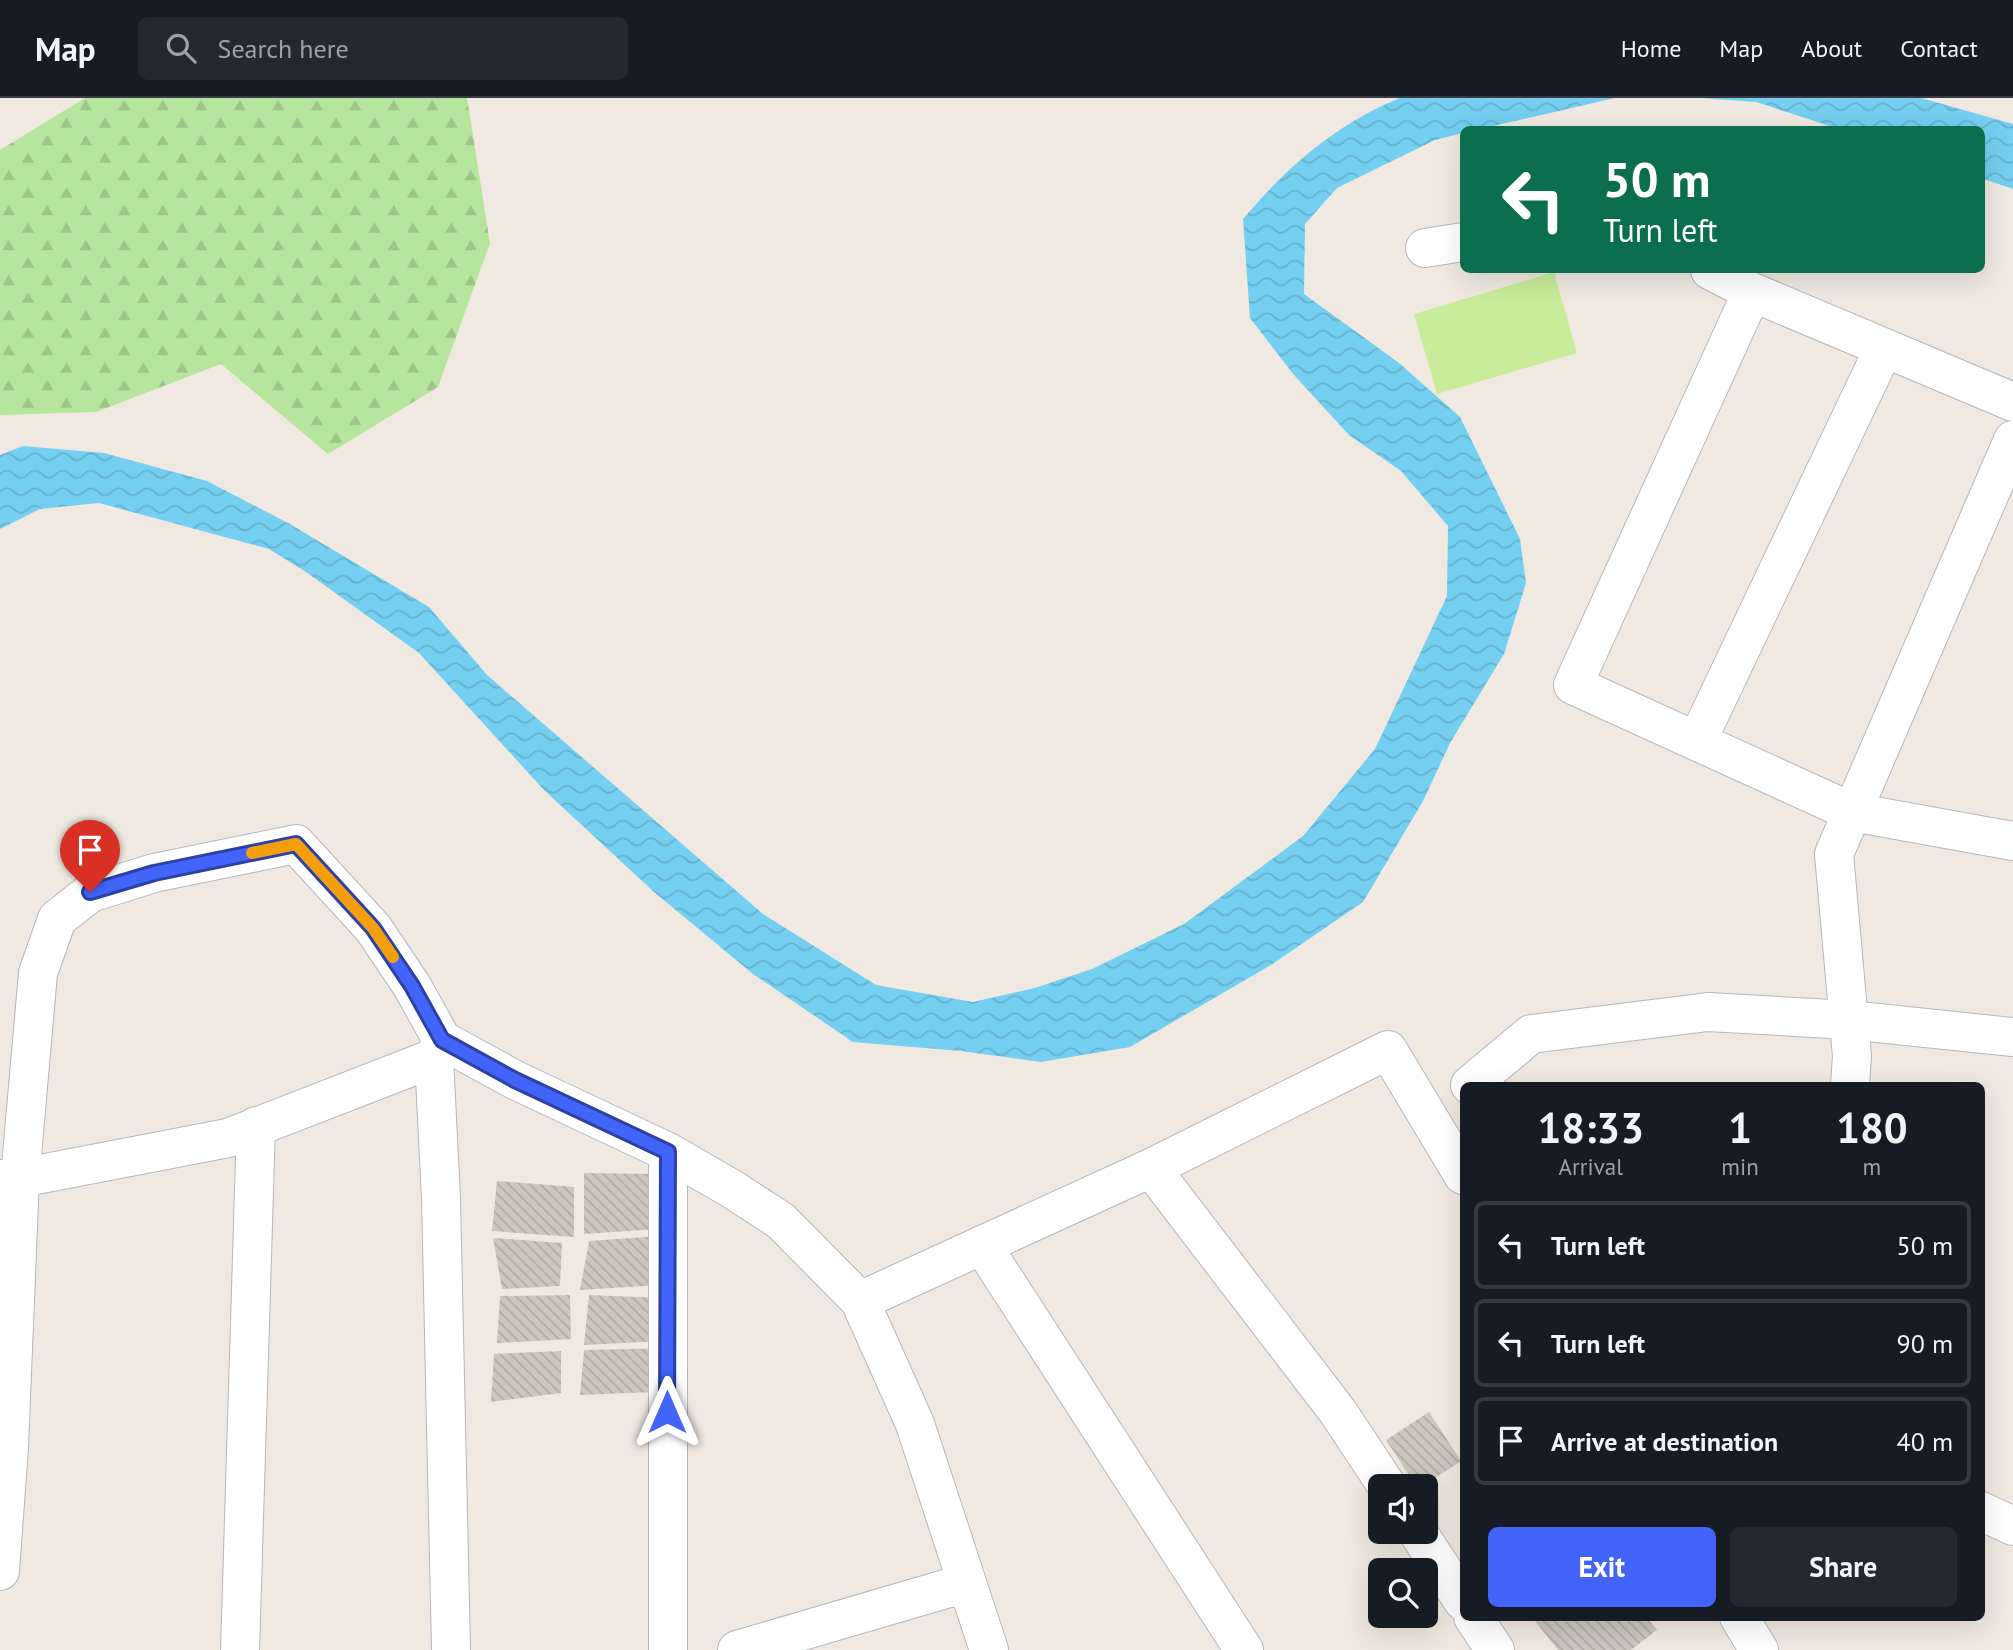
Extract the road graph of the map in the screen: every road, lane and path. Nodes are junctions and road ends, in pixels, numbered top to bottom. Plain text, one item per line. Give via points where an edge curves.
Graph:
1 (1460, 242) edge
2 (1425, 248) dead end
3 (1716, 273) edge
4 (1752, 292) junction
5 (1884, 348) junction
6 (2013, 402) edge
7 (2013, 440) edge
8 (1697, 741) junction
9 (1852, 812) junction
10 (2013, 841) edge
11 (1849, 1020) junction
12 (2013, 1037) edge
13 (438, 1049) junction
14 (1474, 1082) edge
15 (1850, 1082) edge
16 (1460, 1094) edge
17 (1430, 1119) junction
18 (256, 1126) junction
19 (668, 1152) junction
20 (1151, 1168) junction
21 (1460, 1170) edge
22 (10, 1178) edge
23 (982, 1245) junction
24 (860, 1301) junction
25 (1379, 1474) edge
26 (1985, 1513) edge
27 (2013, 1526) edge
28 (1426, 1544) edge
29 (0, 1571) edge
30 (966, 1584) junction
31 (1460, 1596) edge
32 (1477, 1621) edge
33 (1741, 1621) edge
34 (240, 1650) edge
35 (451, 1650) edge
36 (668, 1650) edge
37 (737, 1650) edge
38 (989, 1650) edge
39 (1244, 1650) edge
40 (1495, 1650) edge
41 (1759, 1650) edge

1 - 2 street
3 - 4 street
4 - 5 street
4 - 8 street via 1573,685
5 - 6 street
5 - 8 street
7 - 9 street
8 - 9 street
9 - 10 street
9 - 11 street via 1834,854
11 - 12 street
11 - 14 street via 1708,1012 1531,1034
11 - 15 street
13 - 18 street
13 - 19 street
13 - 22 street via 412,986 373,928 296,844 154,873 90,892 57,919 38,973
13 - 35 street
16 - 17 street
17 - 20 street via 1388,1049
17 - 21 street
18 - 22 street via 228,1138
18 - 34 street
19 - 24 street via 781,1222
19 - 36 street
20 - 23 street
20 - 25 street via 1338,1412
22 - 29 street via 9,1447
23 - 24 street
23 - 39 street
24 - 30 street via 915,1424
26 - 27 street
28 - 31 street
30 - 37 street
30 - 38 street
32 - 40 street
33 - 41 street

